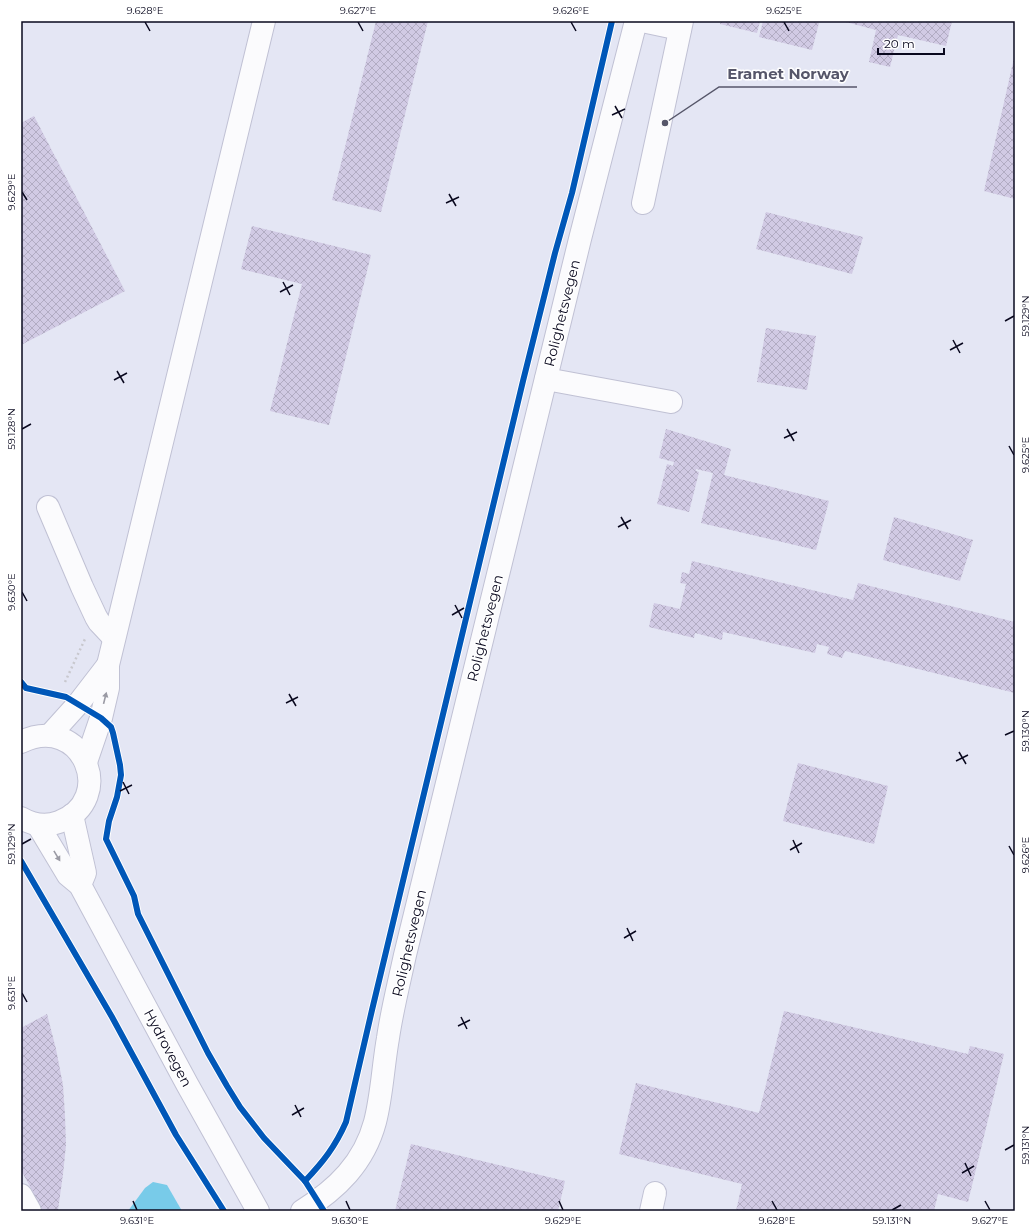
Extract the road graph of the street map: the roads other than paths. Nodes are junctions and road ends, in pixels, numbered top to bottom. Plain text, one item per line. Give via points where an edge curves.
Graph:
1 (264, 21) edge
2 (636, 21) edge
3 (642, 21) edge
4 (681, 25) edge
5 (643, 204) dead end
6 (546, 379) junction
7 (671, 402) dead end
8 (48, 508) dead end
9 (114, 638) junction
10 (108, 665) junction
11 (30, 736) edge
12 (86, 762) junction
13 (72, 815) junction
14 (30, 821) edge
15 (80, 885) junction
16 (21, 1195) edge
17 (30, 1211) edge
18 (258, 1211) edge
19 (302, 1211) edge

1 - 9 street
2 - 6 street, Rolighetsvegen
3 - 4 street
4 - 5 street
6 - 7 street
6 - 19 street, Rolighetsvegen via 405,955 388,1036 375,1122 355,1166 339,1184
8 - 9 street via 96,617
9 - 10 street
10 - 11 street via 78,704
12 -> 10 street via 108,688
11 - 12 street via 61,738 80,752
12 - 13 street via 89,772 88,791
13 - 14 street via 56,823
13 - 15 street via 85,873
14 -> 15 street, Hydrovegen via 68,875
15 - 18 street, Hydrovegen
16 - 17 street

